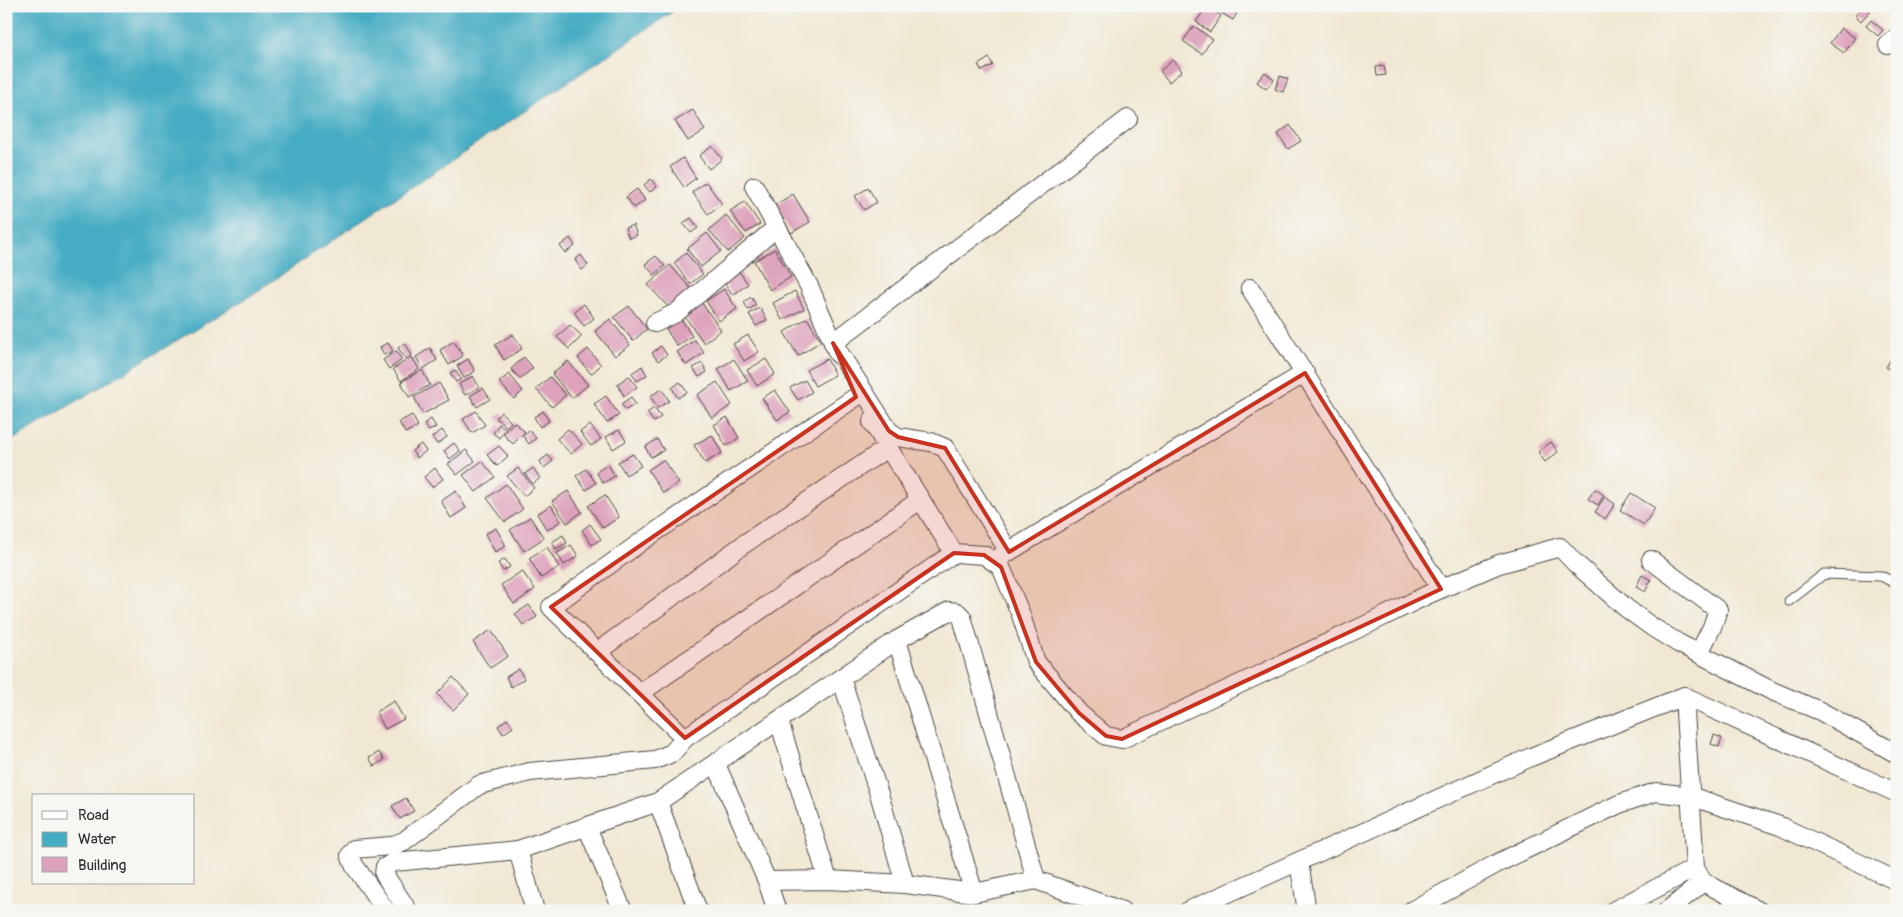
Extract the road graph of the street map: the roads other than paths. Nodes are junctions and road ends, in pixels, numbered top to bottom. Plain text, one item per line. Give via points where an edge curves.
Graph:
1 (1128, 119) dead end
2 (754, 186) dead end
3 (777, 227) junction
4 (1250, 288) dead end
5 (655, 323) dead end
6 (834, 344) junction
7 (1305, 373) junction
8 (856, 397) junction
9 (888, 448) junction
10 (920, 500) junction
11 (1009, 552) junction
12 (954, 553) junction
13 (1651, 560) dead end
14 (994, 562) junction
15 (1897, 584) edge
16 (1441, 589) junction
17 (1789, 601) dead end
18 (897, 640) junction
19 (597, 652) junction
20 (1698, 653) junction
21 (841, 678) junction
22 (640, 693) junction
23 (1684, 696) junction
24 (779, 721) junction
25 (685, 738) junction
26 (1897, 754) edge
27 (716, 764) junction
28 (1897, 792) edge
29 (1690, 796) junction
30 (658, 802) junction
31 (587, 827) junction
32 (518, 850) junction
33 (1298, 862) junction
34 (1699, 875) junction
35 (828, 880) junction
36 (1036, 880) junction
37 (767, 881) junction
38 (1897, 881) edge
39 (905, 884) junction
40 (974, 893) junction
41 (1113, 909) edge
42 (386, 911) edge
43 (408, 911) edge
44 (535, 911) edge
45 (622, 911) edge
46 (698, 911) edge
47 (777, 911) edge
48 (1188, 911) edge
49 (1308, 911) edge
50 (1410, 911) edge
51 (1613, 911) edge
52 (1667, 911) edge
53 (1759, 911) edge

1 - 6 street
2 - 3 street
3 - 5 street via 676,313
3 - 6 street via 809,286
4 - 7 street
6 - 8 street
6 - 11 street via 889,431 898,437 946,448
7 - 11 street
7 - 16 street
8 - 9 street
8 - 19 street via 645,538 551,607
9 - 10 street
9 - 19 street via 744,544
10 - 12 street
10 - 22 street
11 - 14 street
12 - 14 street via 984,555
12 - 25 street
13 - 20 street via 1718,610
14 - 16 street via 1002,567 1036,662 1079,714 1106,736 1122,739
15 - 17 lane via 1881,576 1824,574
16 - 20 street via 1499,564 1560,547 1639,618
18 - 21 street
18 - 36 street via 949,612 957,612 962,617
18 - 40 street
19 - 22 street
20 - 26 street via 1772,691 1820,711
21 - 24 street
21 - 39 street
22 - 25 street
23 - 28 street
23 - 29 street
23 - 33 street via 1531,757
24 - 27 street
24 - 35 street
25 - 42 street via 672,752 654,760 530,772 479,785 404,841 391,846 354,849 350,854 354,865
27 - 30 street
27 - 37 street
29 - 34 street
29 - 38 street via 1780,826
29 - 50 street via 1656,792 1619,804 1496,864
30 - 31 street
30 - 46 street
31 - 32 street
31 - 45 street
32 - 43 street via 394,862 385,866 384,874
32 - 44 street
33 - 48 street
33 - 49 street
34 - 51 street
34 - 52 street
34 - 53 street
35 - 37 street
35 - 39 street
36 - 40 street
36 - 41 street
37 - 47 street
39 - 40 street

